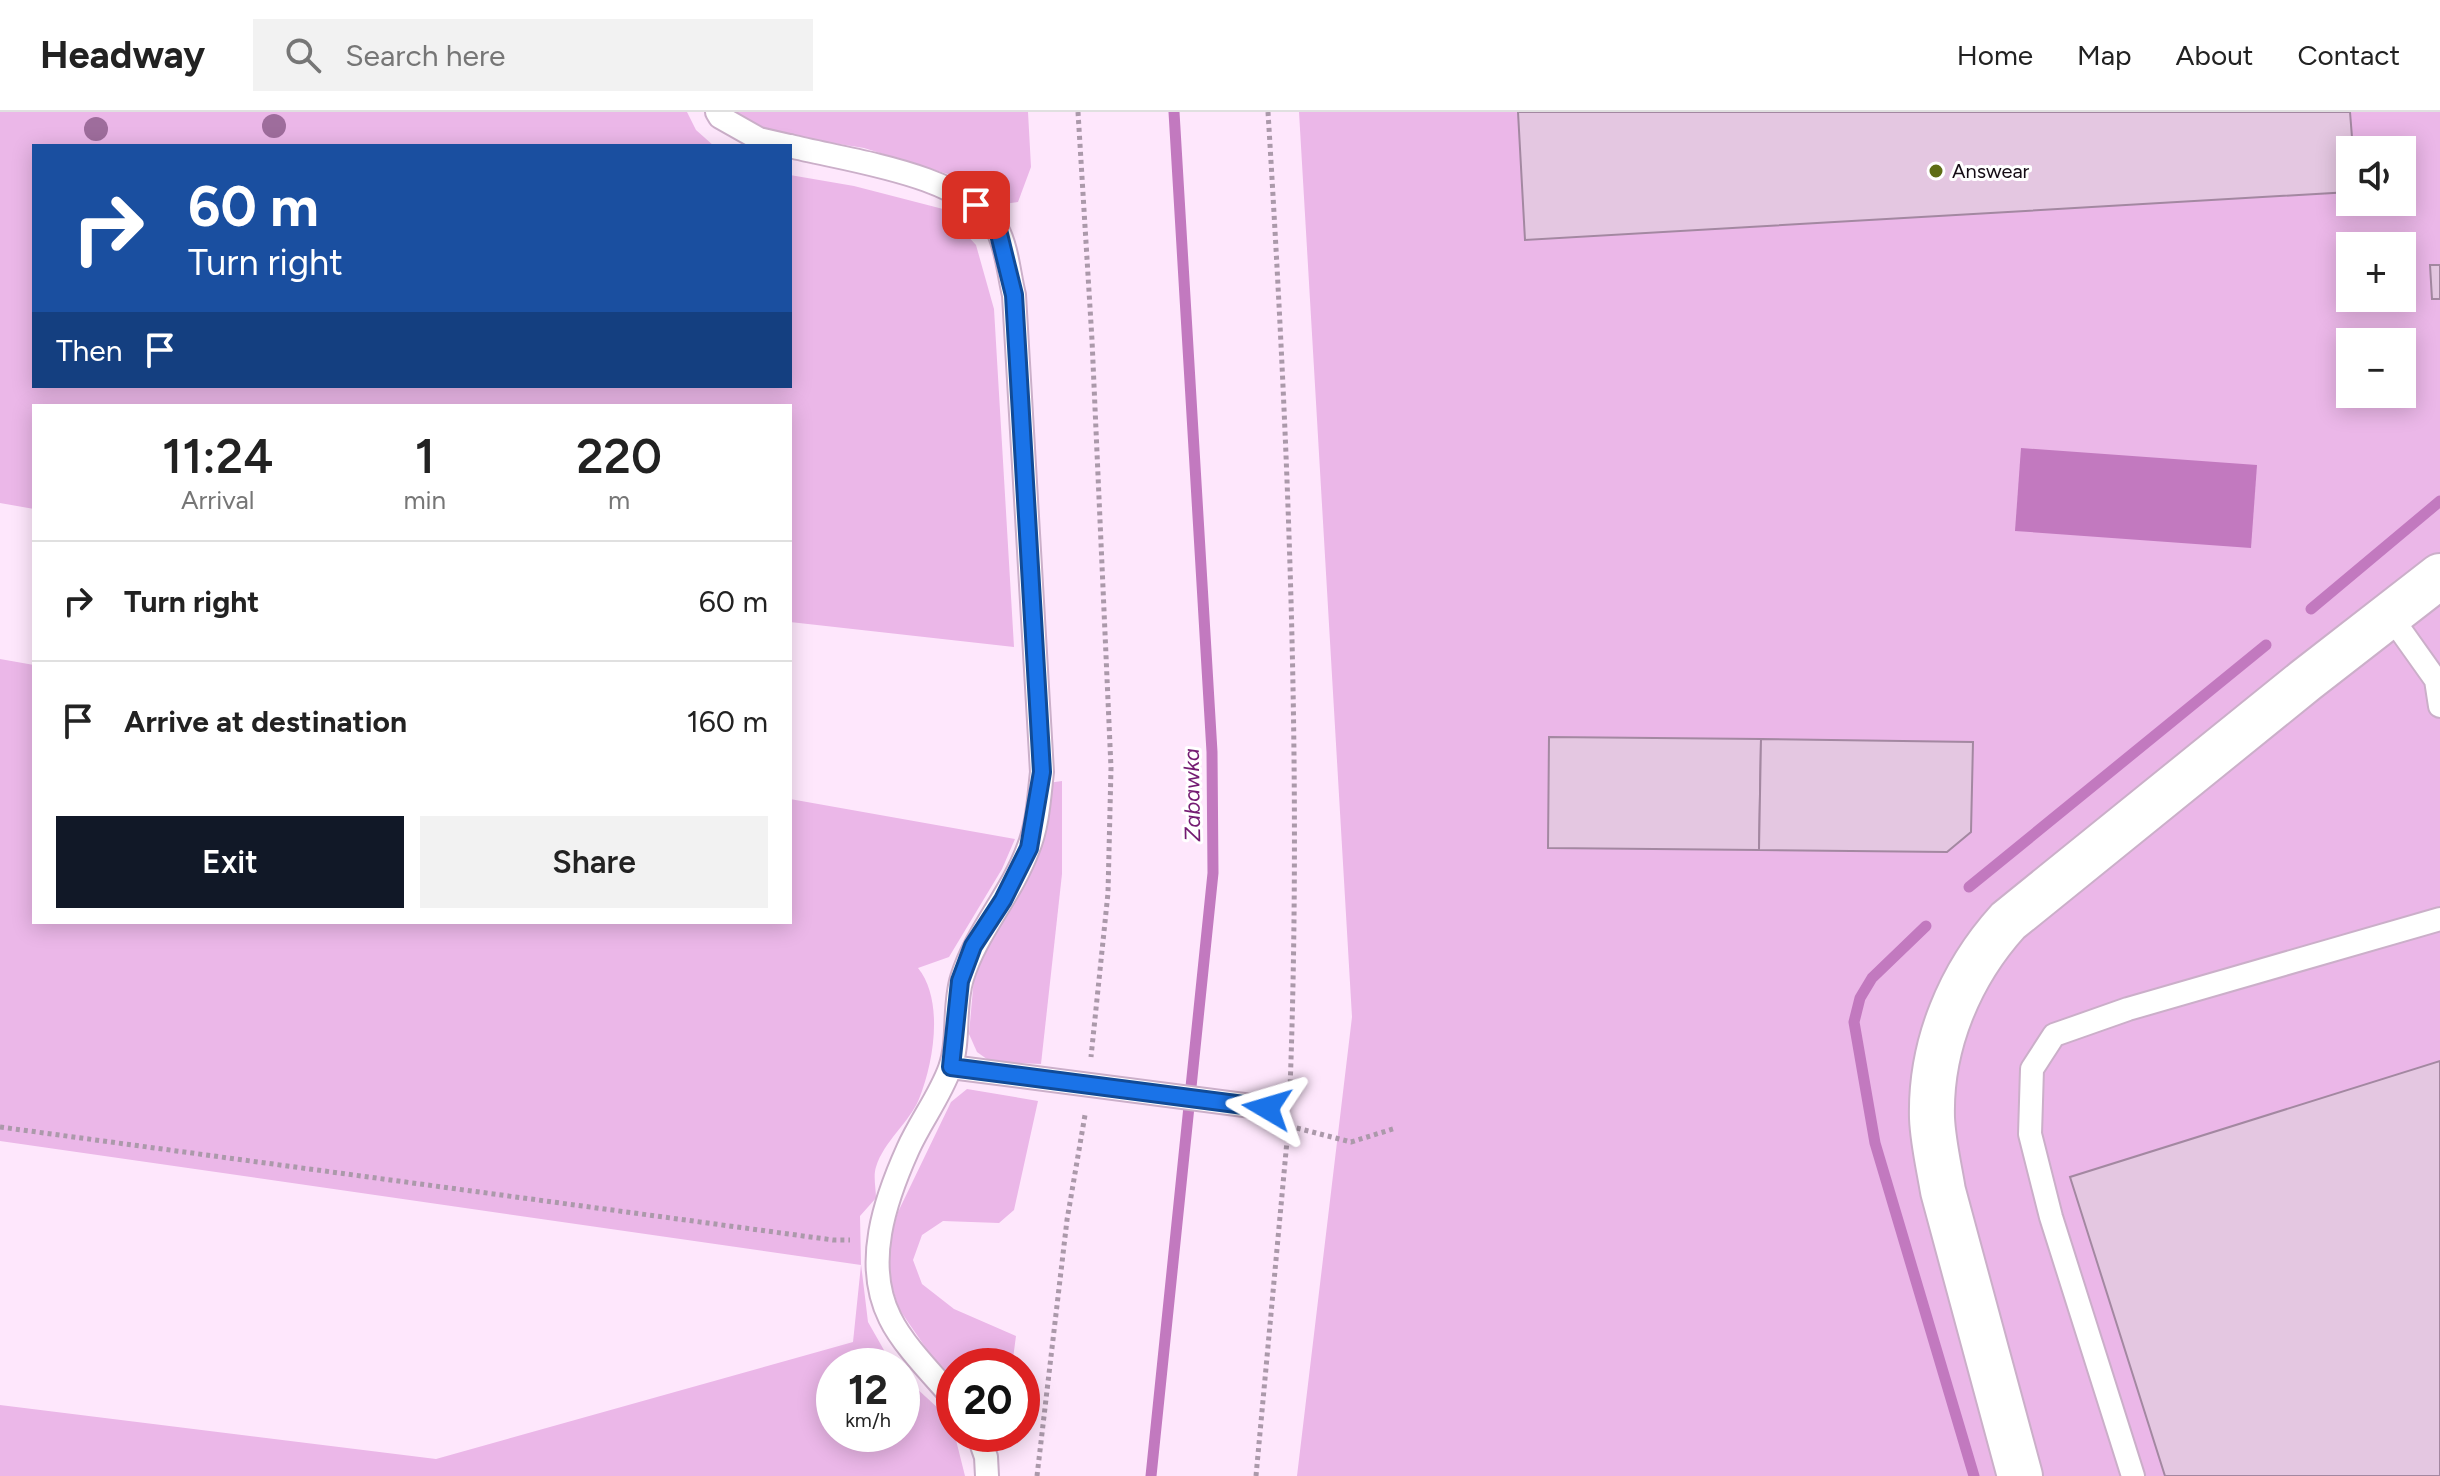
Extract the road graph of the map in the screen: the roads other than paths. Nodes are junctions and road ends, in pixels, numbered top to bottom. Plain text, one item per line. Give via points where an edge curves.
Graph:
1 (717, 112) edge
2 (780, 144) edge
3 (792, 147) edge
4 (2440, 576) edge
5 (2389, 614) junction
6 (2438, 681) edge
7 (2440, 706) edge
8 (2440, 919) edge
9 (951, 1067) junction
10 (1278, 1109) road end
11 (936, 1376) edge
12 (984, 1452) edge
13 (987, 1476) edge
14 (2020, 1476) edge
15 (2133, 1476) edge

1 - 2 lane via 759,139
3 - 9 lane via 942,183 976,205 998,230 1014,295 1042,772 1029,848 973,946 960,981
4 - 5 street
5 - 6 lane
5 - 14 street via 2008,921 1978,958 1958,997 1935,1072 1936,1152
6 - 7 lane
8 - 15 lane via 2054,1035 2032,1069 2030,1134
9 - 10 lane
9 - 11 lane via 908,1149 879,1239 877,1281 890,1319
12 - 13 lane

